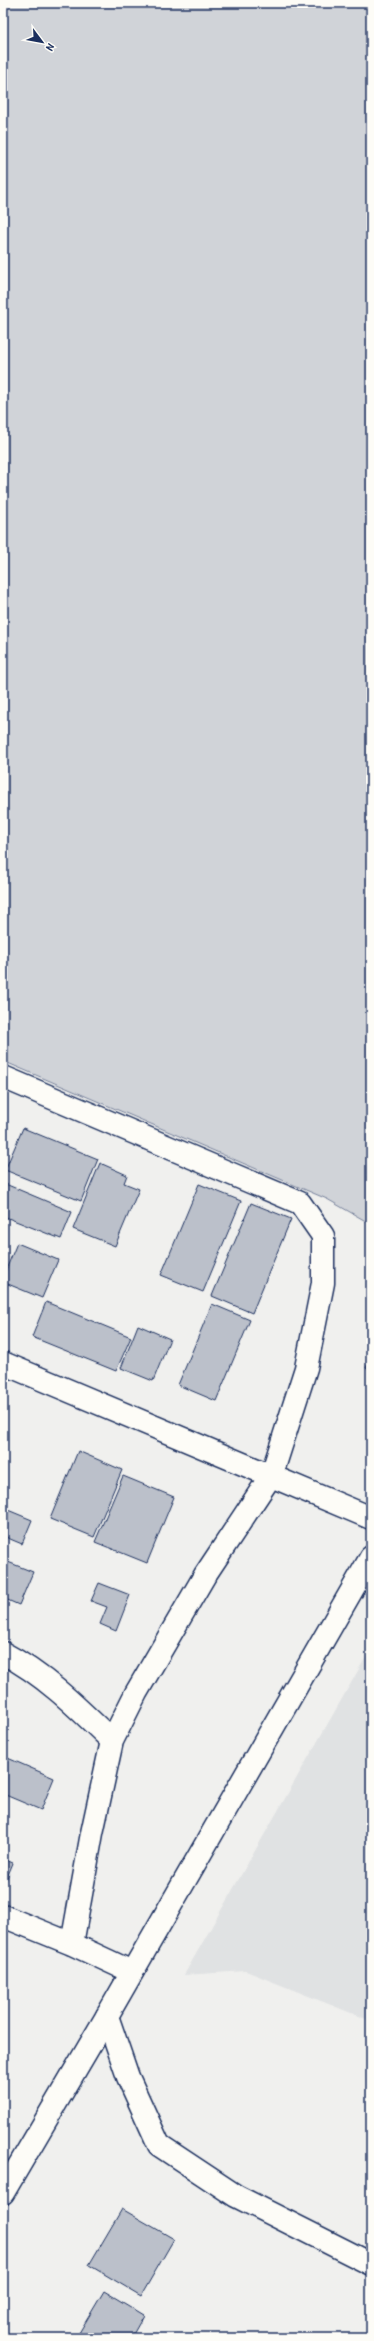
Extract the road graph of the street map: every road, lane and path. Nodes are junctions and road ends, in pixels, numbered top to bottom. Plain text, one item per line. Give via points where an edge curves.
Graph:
1 (3, 1077) edge
2 (3, 1363) edge
3 (272, 1474) junction
4 (371, 1518) edge
5 (371, 1558) edge
6 (3, 1652) edge
7 (112, 1741) junction
8 (3, 1916) edge
9 (72, 1944) junction
10 (132, 1972) junction
11 (107, 2016) junction
12 (3, 2193) edge
13 (371, 2264) edge

1 - 3 street via 300,1203 323,1236 323,1283 306,1368
2 - 3 street
3 - 4 street
3 - 7 street via 205,1575 136,1693
5 - 10 street
6 - 7 street via 29,1667 59,1691
7 - 9 street
8 - 9 street
9 - 10 street
10 - 11 street
11 - 12 street
11 - 13 street via 128,2077 159,2144 236,2196

